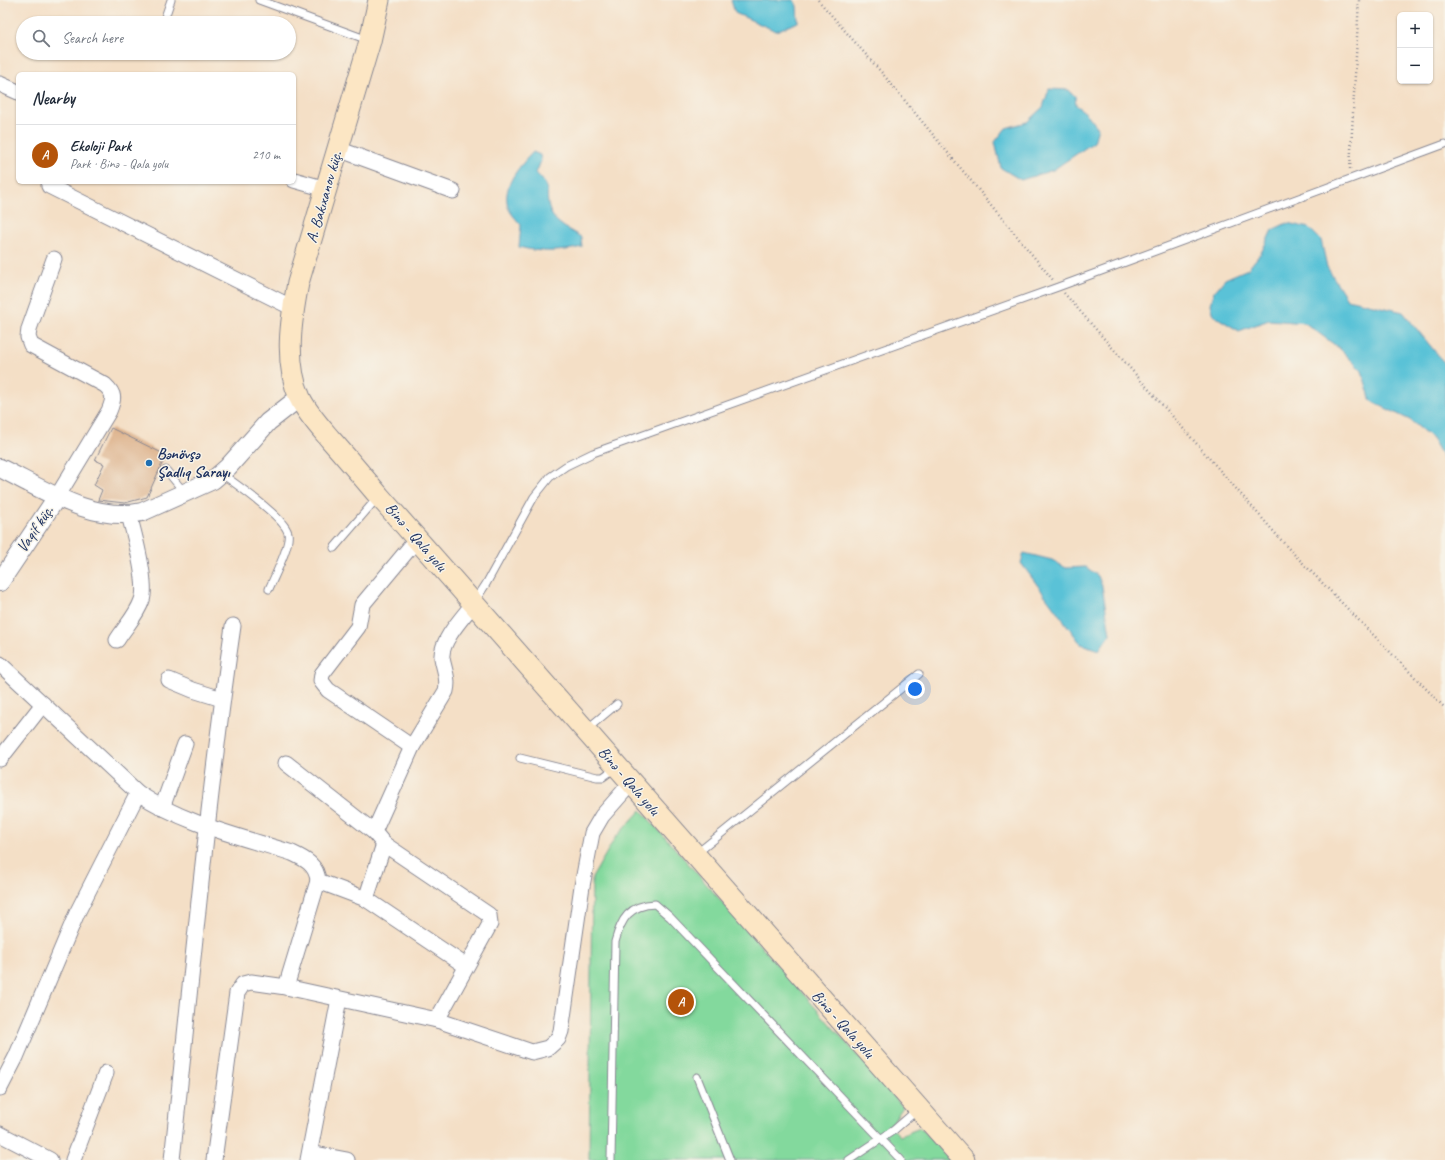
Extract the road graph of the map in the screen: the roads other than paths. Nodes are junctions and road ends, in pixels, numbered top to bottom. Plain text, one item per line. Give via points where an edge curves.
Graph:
1 (171, 0) edge
2 (259, 0) edge
3 (379, 0) edge
4 (165, 16) edge
5 (370, 41) junction
6 (1, 86) edge
7 (16, 91) edge
8 (1445, 144) edge
9 (338, 149) junction
10 (296, 181) edge
11 (49, 186) dead end
12 (326, 189) junction
13 (453, 191) dead end
14 (54, 259) dead end
15 (293, 308) junction
16 (300, 397) junction
17 (0, 468) edge
18 (166, 470) dead end
19 (222, 473) junction
20 (186, 494) junction
21 (57, 496) junction
22 (379, 496) junction
23 (129, 515) junction
24 (417, 539) junction
25 (334, 548) dead end
26 (0, 582) edge
27 (269, 589) dead end
28 (474, 603) junction
29 (233, 626) dead end
30 (116, 640) dead end
31 (0, 664) edge
32 (919, 674) dead end
33 (169, 680) dead end
34 (222, 698) junction
35 (43, 704) junction
36 (617, 704) dead end
37 (585, 731) junction
38 (185, 744) dead end
39 (412, 747) junction
40 (520, 758) dead end
41 (0, 759) edge
42 (286, 763) dead end
43 (617, 767) junction
44 (631, 783) junction
45 (138, 793) junction
46 (162, 808) junction
47 (208, 826) junction
48 (374, 832) junction
49 (384, 844) junction
50 (694, 856) junction
51 (318, 881) junction
52 (366, 898) junction
53 (466, 966) junction
54 (286, 987) junction
55 (339, 999) junction
56 (437, 1020) junction
57 (106, 1073) dead end
58 (697, 1077) dead end
59 (0, 1088) edge
60 (919, 1108) junction
61 (0, 1134) edge
62 (881, 1139) junction
63 (309, 1156) edge
64 (50, 1160) edge
65 (73, 1160) edge
66 (172, 1160) edge
67 (214, 1160) edge
68 (347, 1160) edge
69 (611, 1160) edge
70 (730, 1160) edge
71 (849, 1160) edge
72 (901, 1160) edge
73 (964, 1160) edge

1 - 4 lane
2 - 5 lane
3 - 5 main road, A. Bakıxanov küç.
5 - 9 main road, A. Bakıxanov küç.
6 - 7 street
8 - 28 lane via 566,466 550,477 534,497
9 - 12 main road, A. Bakıxanov küç.
9 - 13 street
10 - 12 street
11 - 15 street
12 - 15 main road, A. Bakıxanov küç.
14 - 21 street via 28,329 31,345 105,385 112,391 114,398 109,411
15 - 16 main road, A. Bakıxanov küç. via 290,330 291,361
16 - 19 street via 268,422
16 - 22 main road, Binə - Qala yolu via 311,416
17 - 21 street
18 - 20 lane
19 - 20 street
19 - 27 lane via 279,518 288,534 287,547
20 - 23 street via 152,509
21 - 23 street via 96,511
21 - 26 street, Vaqif küç.
22 - 24 main road, Binə - Qala yolu
22 - 25 lane
23 - 30 street via 144,590 138,609
24 - 28 main road, Binə - Qala yolu
24 - 39 street via 362,605 358,628 322,674 321,681 328,690
28 - 37 main road, Binə - Qala yolu
28 - 39 street via 442,648 448,685
29 - 34 street
31 - 35 street
32 - 50 lane
33 - 34 street
34 - 47 street
35 - 41 street
35 - 45 street
36 - 37 lane
37 - 43 main road, Binə - Qala yolu
38 - 46 street
39 - 48 street
40 - 43 lane via 598,777
42 - 48 street
43 - 44 main road, Binə - Qala yolu
44 - 50 main road, Binə - Qala yolu
44 - 56 street via 602,816 592,833 558,1039 548,1048 532,1052
45 - 46 street
45 - 59 street via 78,913
46 - 47 street
47 - 51 street via 292,853 312,864 318,873
47 - 66 street
48 - 49 street
49 - 52 street
49 - 53 street via 489,915 490,924
50 - 60 main road, Binə - Qala yolu
51 - 52 street
51 - 54 street
52 - 53 street
53 - 56 street
54 - 55 street
54 - 67 street via 251,982 243,984 237,992
55 - 56 street
55 - 63 street
57 - 65 street
58 - 70 lane
60 - 62 lane
60 - 73 main road, Binə - Qala yolu
61 - 64 street
62 - 69 lane via 670,917 655,904 642,904 627,914 615,942
62 - 71 lane
62 - 72 lane
63 - 68 street

